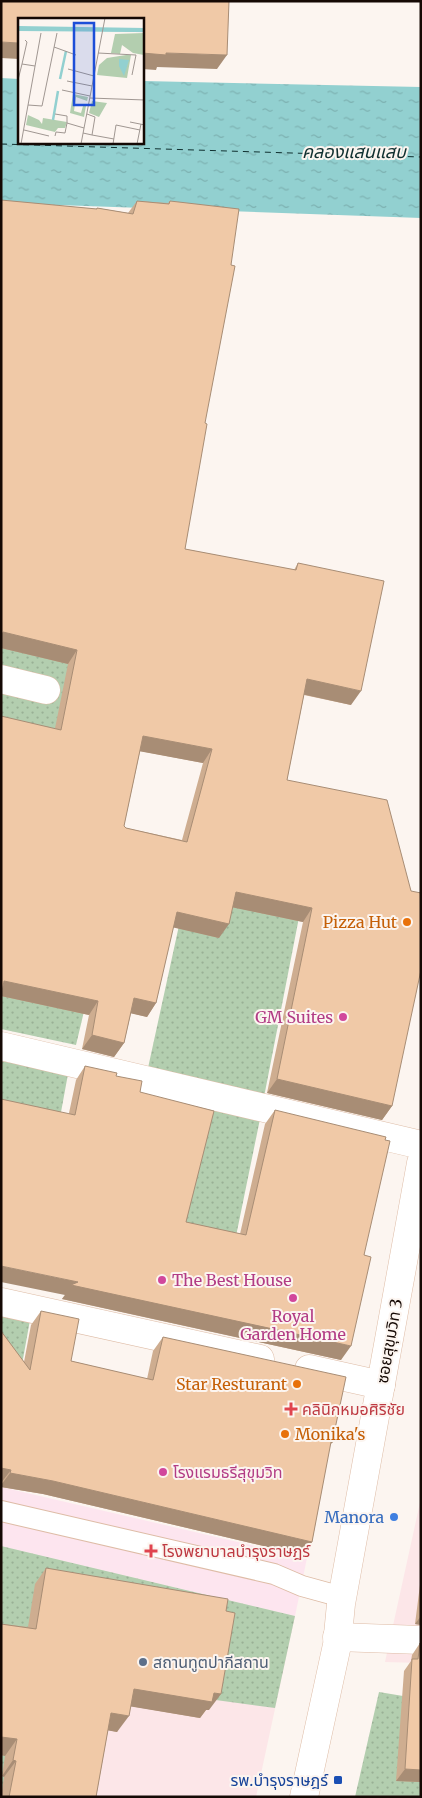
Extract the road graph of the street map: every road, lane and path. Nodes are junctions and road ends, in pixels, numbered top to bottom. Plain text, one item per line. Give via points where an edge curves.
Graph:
1 (1, 679) edge
2 (46, 690) dead end
3 (1, 1046) edge
4 (421, 1145) edge
5 (421, 1163) edge
6 (1, 1302) edge
7 (381, 1385) junction
8 (1, 1511) edge
9 (342, 1598) junction
10 (337, 1637) junction
11 (421, 1640) edge
12 (304, 1797) edge

1 - 2 street
3 - 4 street
5 - 7 street, ซอยสุขุมวิท 3
6 - 7 street
7 - 9 street, ซอยสุขุมวิท 3
8 - 9 lane via 274,1574
9 - 10 street, ซอยสุขุมวิท 3
10 - 11 street
10 - 12 street, ซอยสุขุมวิท 3

